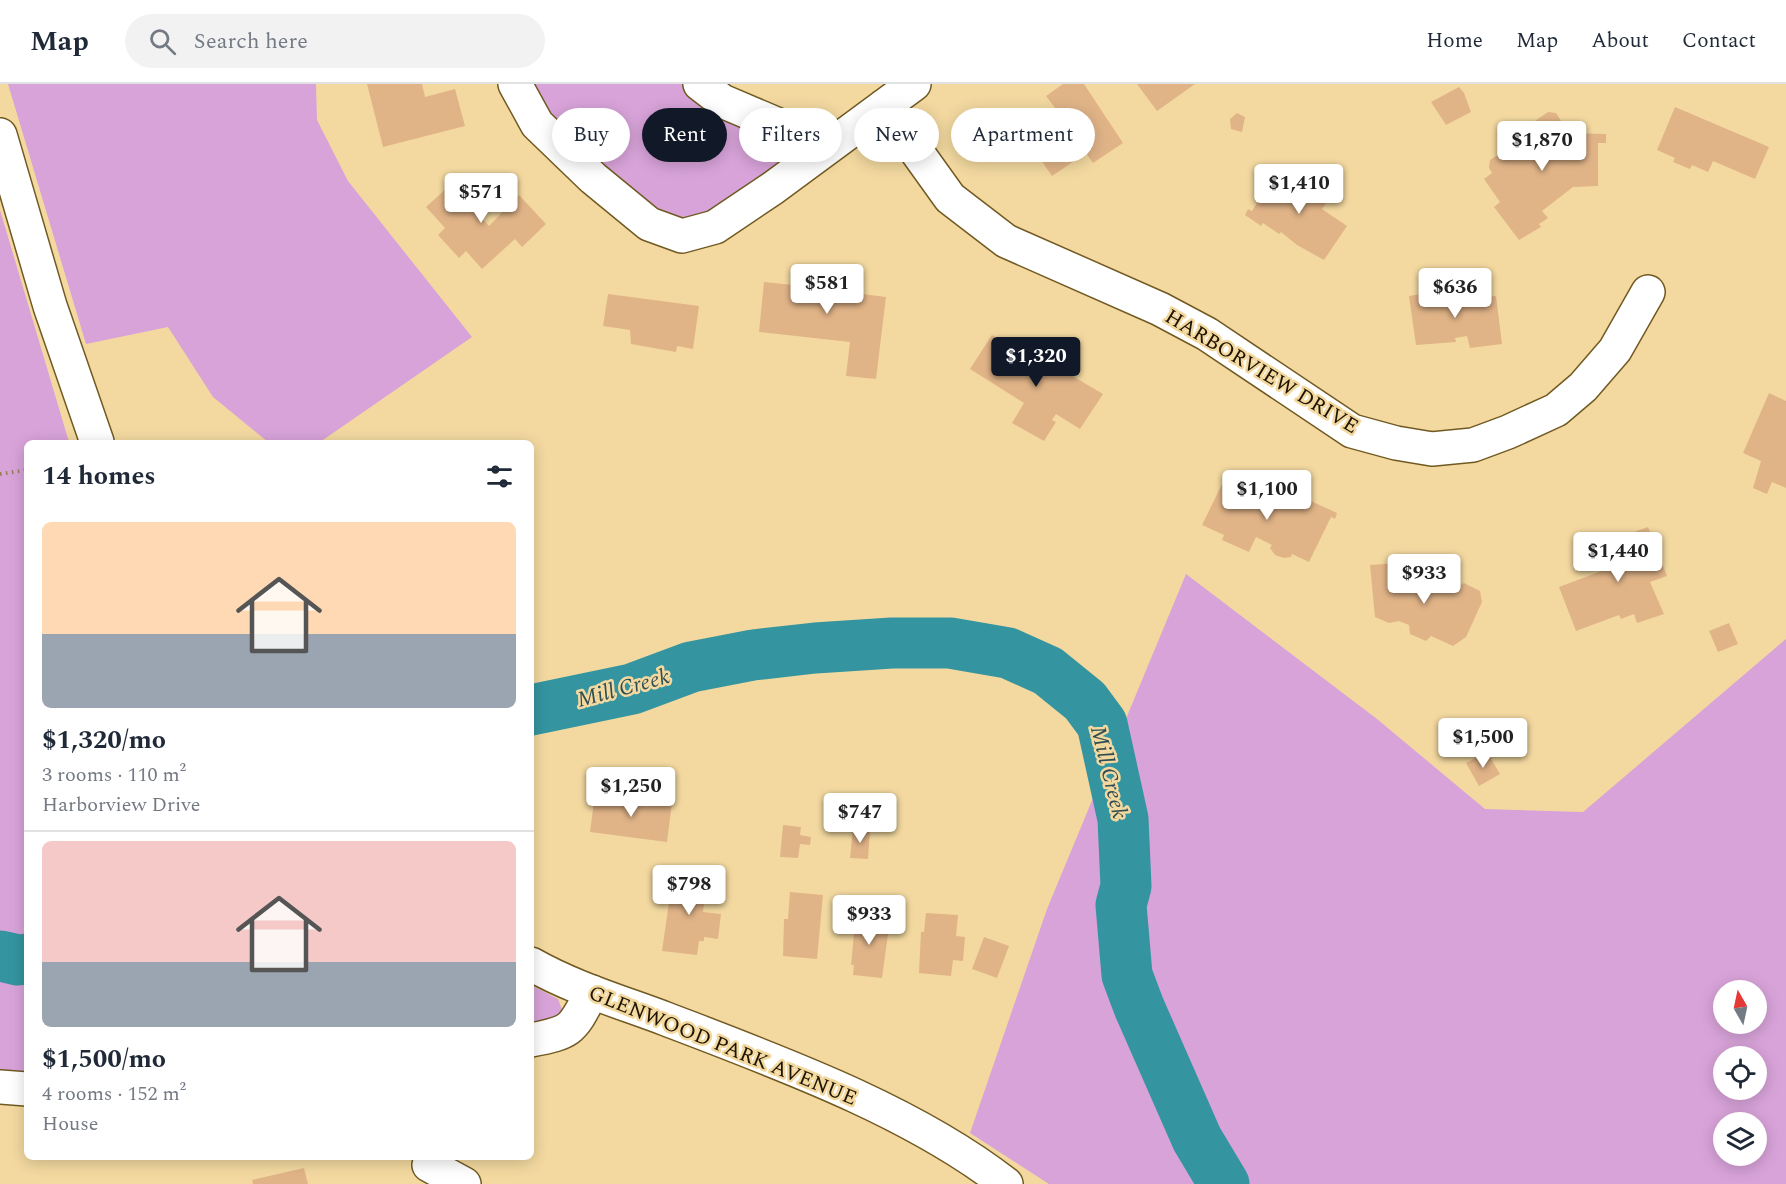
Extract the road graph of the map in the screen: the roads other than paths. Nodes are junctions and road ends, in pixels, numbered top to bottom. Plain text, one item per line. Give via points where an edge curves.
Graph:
1 (515, 84) edge
2 (700, 84) edge
3 (914, 84) edge
4 (884, 106) junction
5 (739, 108) edge
6 (0, 135) edge
7 (842, 136) edge
8 (807, 162) edge
9 (1648, 292) dead end
10 (96, 440) edge
11 (534, 965) edge
12 (592, 992) junction
13 (534, 1039) edge
14 (0, 1087) edge
15 (24, 1089) edge
16 (429, 1165) dead end
17 (465, 1184) edge
18 (1006, 1184) edge

1 - 8 street via 537,124 592,178 649,224 682,236 715,227
2 - 5 street
3 - 4 street
4 - 7 street
4 - 9 street, HARBORVIEW DRIVE via 950,198 1006,241 1121,289 1179,319 1352,431 1396,443 1432,449 1473,445 1556,410 1583,387 1615,350
6 - 10 street via 53,316
11 - 12 street, GLENWOOD PARK AVENUE
12 - 13 street via 572,1029
12 - 18 street, GLENWOOD PARK AVENUE via 762,1057 859,1100 950,1146
14 - 15 street
16 - 17 street

